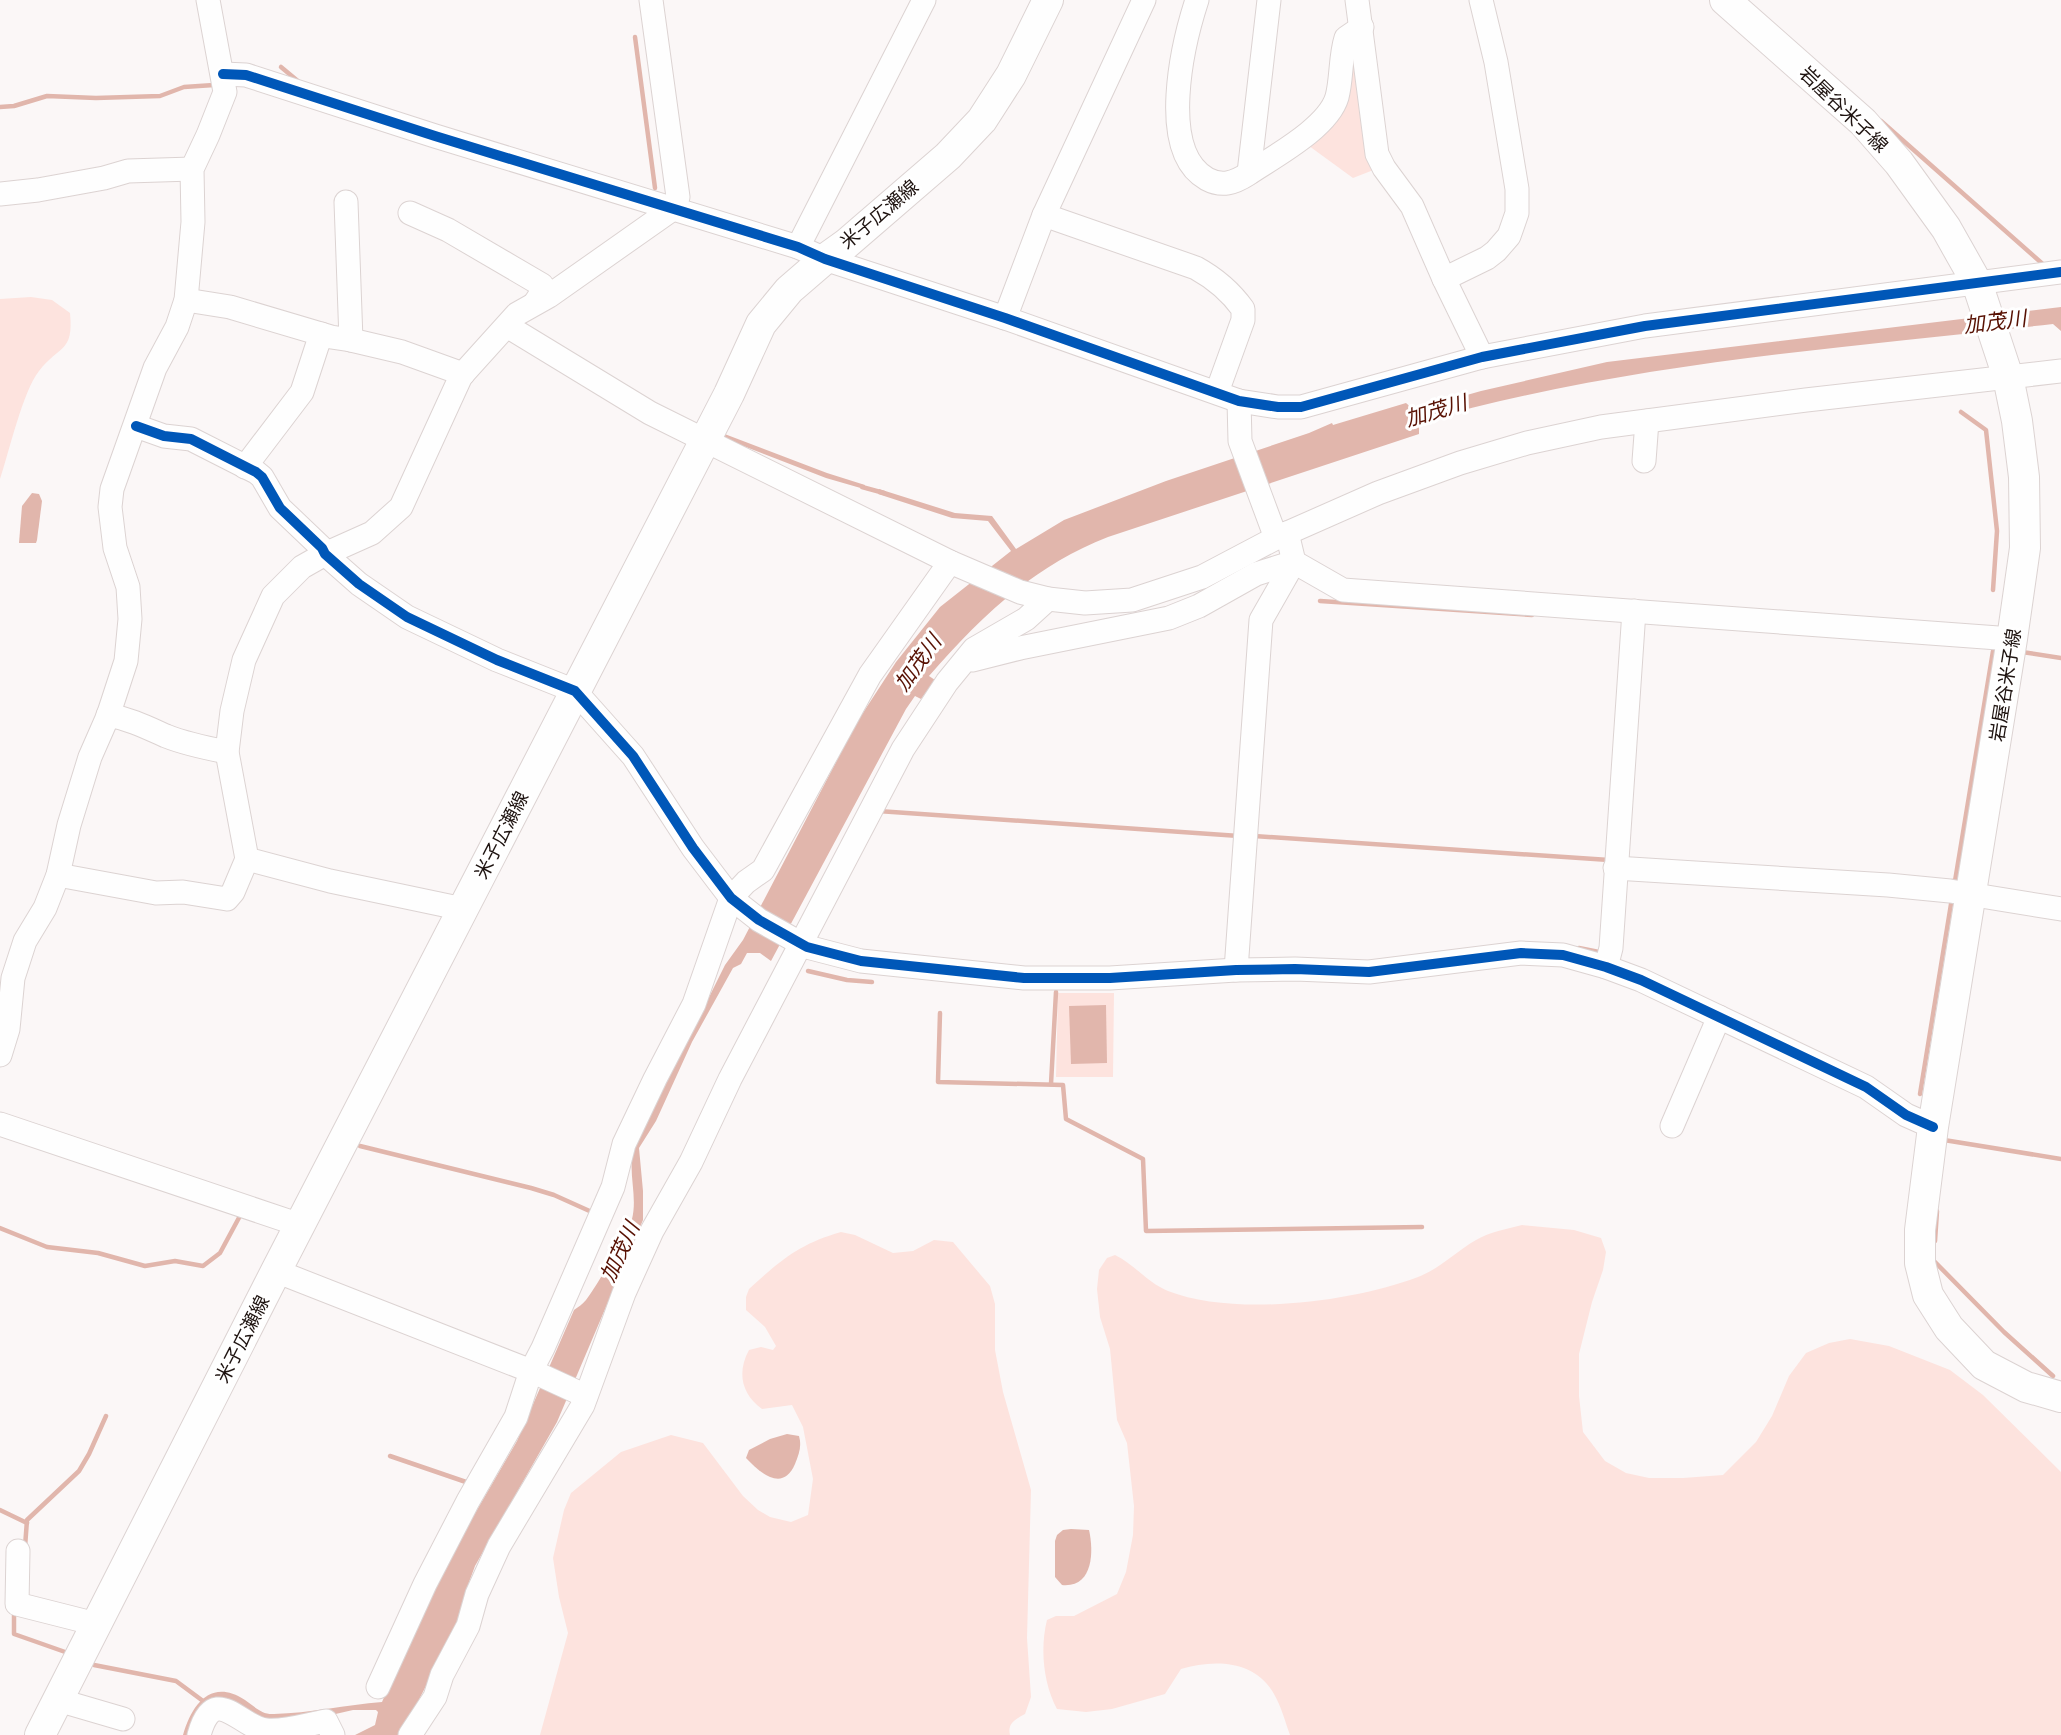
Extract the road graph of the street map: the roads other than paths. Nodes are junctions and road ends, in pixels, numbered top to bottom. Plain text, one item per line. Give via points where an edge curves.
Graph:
1 (208, 0) edge
2 (650, 0) edge
3 (924, 0) edge
4 (1048, 0) edge
5 (1144, 0) edge
6 (1197, 0) edge
7 (1269, 0) edge
8 (1357, 0) edge
9 (1481, 0) edge
10 (1726, 0) edge
11 (1362, 27) junction
12 (222, 74) junction
13 (192, 169) junction
14 (1250, 173) junction
15 (0, 194) edge
16 (346, 202) dead end
17 (674, 208) junction
18 (410, 213) dead end
19 (1044, 215) junction
20 (798, 247) junction
21 (825, 259) junction
22 (2061, 272) edge
23 (1444, 279) junction
24 (1979, 289) junction
25 (186, 300) junction
26 (536, 303) junction
27 (1005, 318) junction
28 (507, 326) junction
29 (321, 334) junction
30 (351, 340) junction
31 (1482, 357) junction
32 (2005, 367) junction
33 (2061, 371) edge
34 (463, 373) junction
35 (1217, 392) junction
36 (1239, 401) junction
37 (1647, 421) junction
38 (136, 426) junction
39 (704, 441) junction
40 (1644, 461) dead end
41 (245, 467) junction
42 (1277, 531) junction
43 (325, 554) junction
44 (1294, 562) junction
45 (958, 565) junction
46 (1048, 599) junction
47 (1634, 611) junction
48 (2012, 639) junction
49 (963, 663) junction
50 (575, 691) junction
51 (108, 715) junction
52 (227, 752) junction
53 (247, 859) junction
54 (1615, 868) junction
55 (58, 875) junction
56 (1970, 894) junction
57 (731, 898) junction
58 (463, 909) junction
59 (2061, 909) edge
60 (792, 940) junction
61 (1605, 967) junction
62 (1236, 970) junction
63 (1719, 1017) junction
64 (0, 1055) edge
65 (0, 1124) edge
66 (1672, 1126) dead end
67 (1933, 1127) junction
68 (300, 1225) junction
69 (276, 1271) junction
70 (534, 1372) junction
71 (586, 1396) junction
72 (2061, 1397) edge
73 (18, 1551) dead end
74 (96, 1624) junction
75 (377, 1687) dead end
76 (58, 1700) junction
77 (123, 1719) dead end
78 (40, 1735) edge
79 (198, 1735) edge
80 (333, 1735) edge
81 (410, 1735) edge

1 - 12 street
2 - 17 street via 678,197
3 - 20 street
4 - 21 main road, 米子広瀬線 via 1011,75 982,120 948,156
5 - 19 street
6 - 14 street via 1180,65 1179,120 1184,147 1195,170 1214,182 1225,184
7 - 14 street
8 - 11 street
9 - 23 street via 1496,62 1517,213 1509,236 1496,251
10 - 24 main road, 岩屋谷米子線 via 1863,122 1899,163 1946,228
11 - 14 street via 1346,38 1336,100 1329,111 1316,127
11 - 23 street via 1377,154 1412,206
12 - 13 street via 225,92
12 - 17 street via 246,75
13 - 15 street via 128,171
13 - 25 street
16 - 30 street
17 - 20 street
17 - 26 street
18 - 26 street via 541,285 544,289
19 - 27 street
19 - 35 street via 1196,268 1233,296 1243,309 1243,320
20 - 21 street
21 - 27 street
21 - 39 main road, 米子広瀬線 via 789,290 761,324
22 - 24 street
23 - 31 street
24 - 31 street via 1645,326
24 - 32 main road, 岩屋谷米子線
25 - 29 street via 230,307
25 - 38 street via 155,368
26 - 28 street
27 - 35 street
28 - 34 street
28 - 39 street
29 - 30 street
29 - 41 street via 302,392
30 - 34 street
31 - 36 street via 1301,407
32 - 33 street
32 - 37 street
32 - 48 main road, 岩屋谷米子線 via 2024,477 2025,548
34 - 43 street via 401,507 373,534
35 - 36 street
36 - 42 street via 1240,441
37 - 40 street
37 - 42 street via 1601,427 1460,463
38 - 41 street via 191,439
38 - 51 street via 112,489 110,507 128,587 130,620 125,662
39 - 45 street
39 - 50 main road, 米子広瀬線
41 - 43 street via 262,477 280,508
42 - 44 street
42 - 46 street via 1202,577 1132,600 1085,603
43 - 50 street via 407,617
43 - 52 street via 286,581 258,625 244,660
44 - 47 street via 1343,590
44 - 49 street via 1256,574 1169,618
44 - 62 street via 1261,620
45 - 46 street
45 - 57 street via 870,675 763,870
46 - 49 street via 1026,619 974,649
47 - 48 street
47 - 54 street
48 - 56 main road, 岩屋谷米子線
49 - 60 street via 903,749
50 - 57 street via 633,755
50 - 58 main road, 米子広瀬線
51 - 52 street
51 - 55 street via 90,757
52 - 53 street
53 - 55 street via 227,899
53 - 58 street
54 - 56 street
54 - 61 street via 1611,948
55 - 64 street via 16,968
56 - 59 street
56 - 67 main road, 岩屋谷米子線
57 - 60 street
57 - 70 street via 694,1004 624,1144 613,1187
58 - 68 main road, 米子広瀬線
60 - 62 street via 861,961 1024,978
60 - 71 street via 781,985 652,1231
61 - 62 street via 1563,955 1521,953 1369,972
61 - 63 street
63 - 66 street
63 - 67 street via 1866,1087 1906,1115
65 - 68 street
67 - 72 main road, 岩屋谷米子線 via 1920,1230 1920,1263 1928,1294 1948,1328 1984,1365 2025,1387
68 - 69 main road, 米子広瀬線
69 - 70 street
69 - 74 main road, 米子広瀬線
70 - 71 street
70 - 75 street via 516,1417 425,1584
71 - 81 street via 497,1549 435,1697
73 - 74 street via 17,1604
74 - 76 main road, 米子広瀬線
76 - 77 street
76 - 78 main road, 米子広瀬線
79 - 80 street via 212,1710 225,1709 264,1730 326,1721

